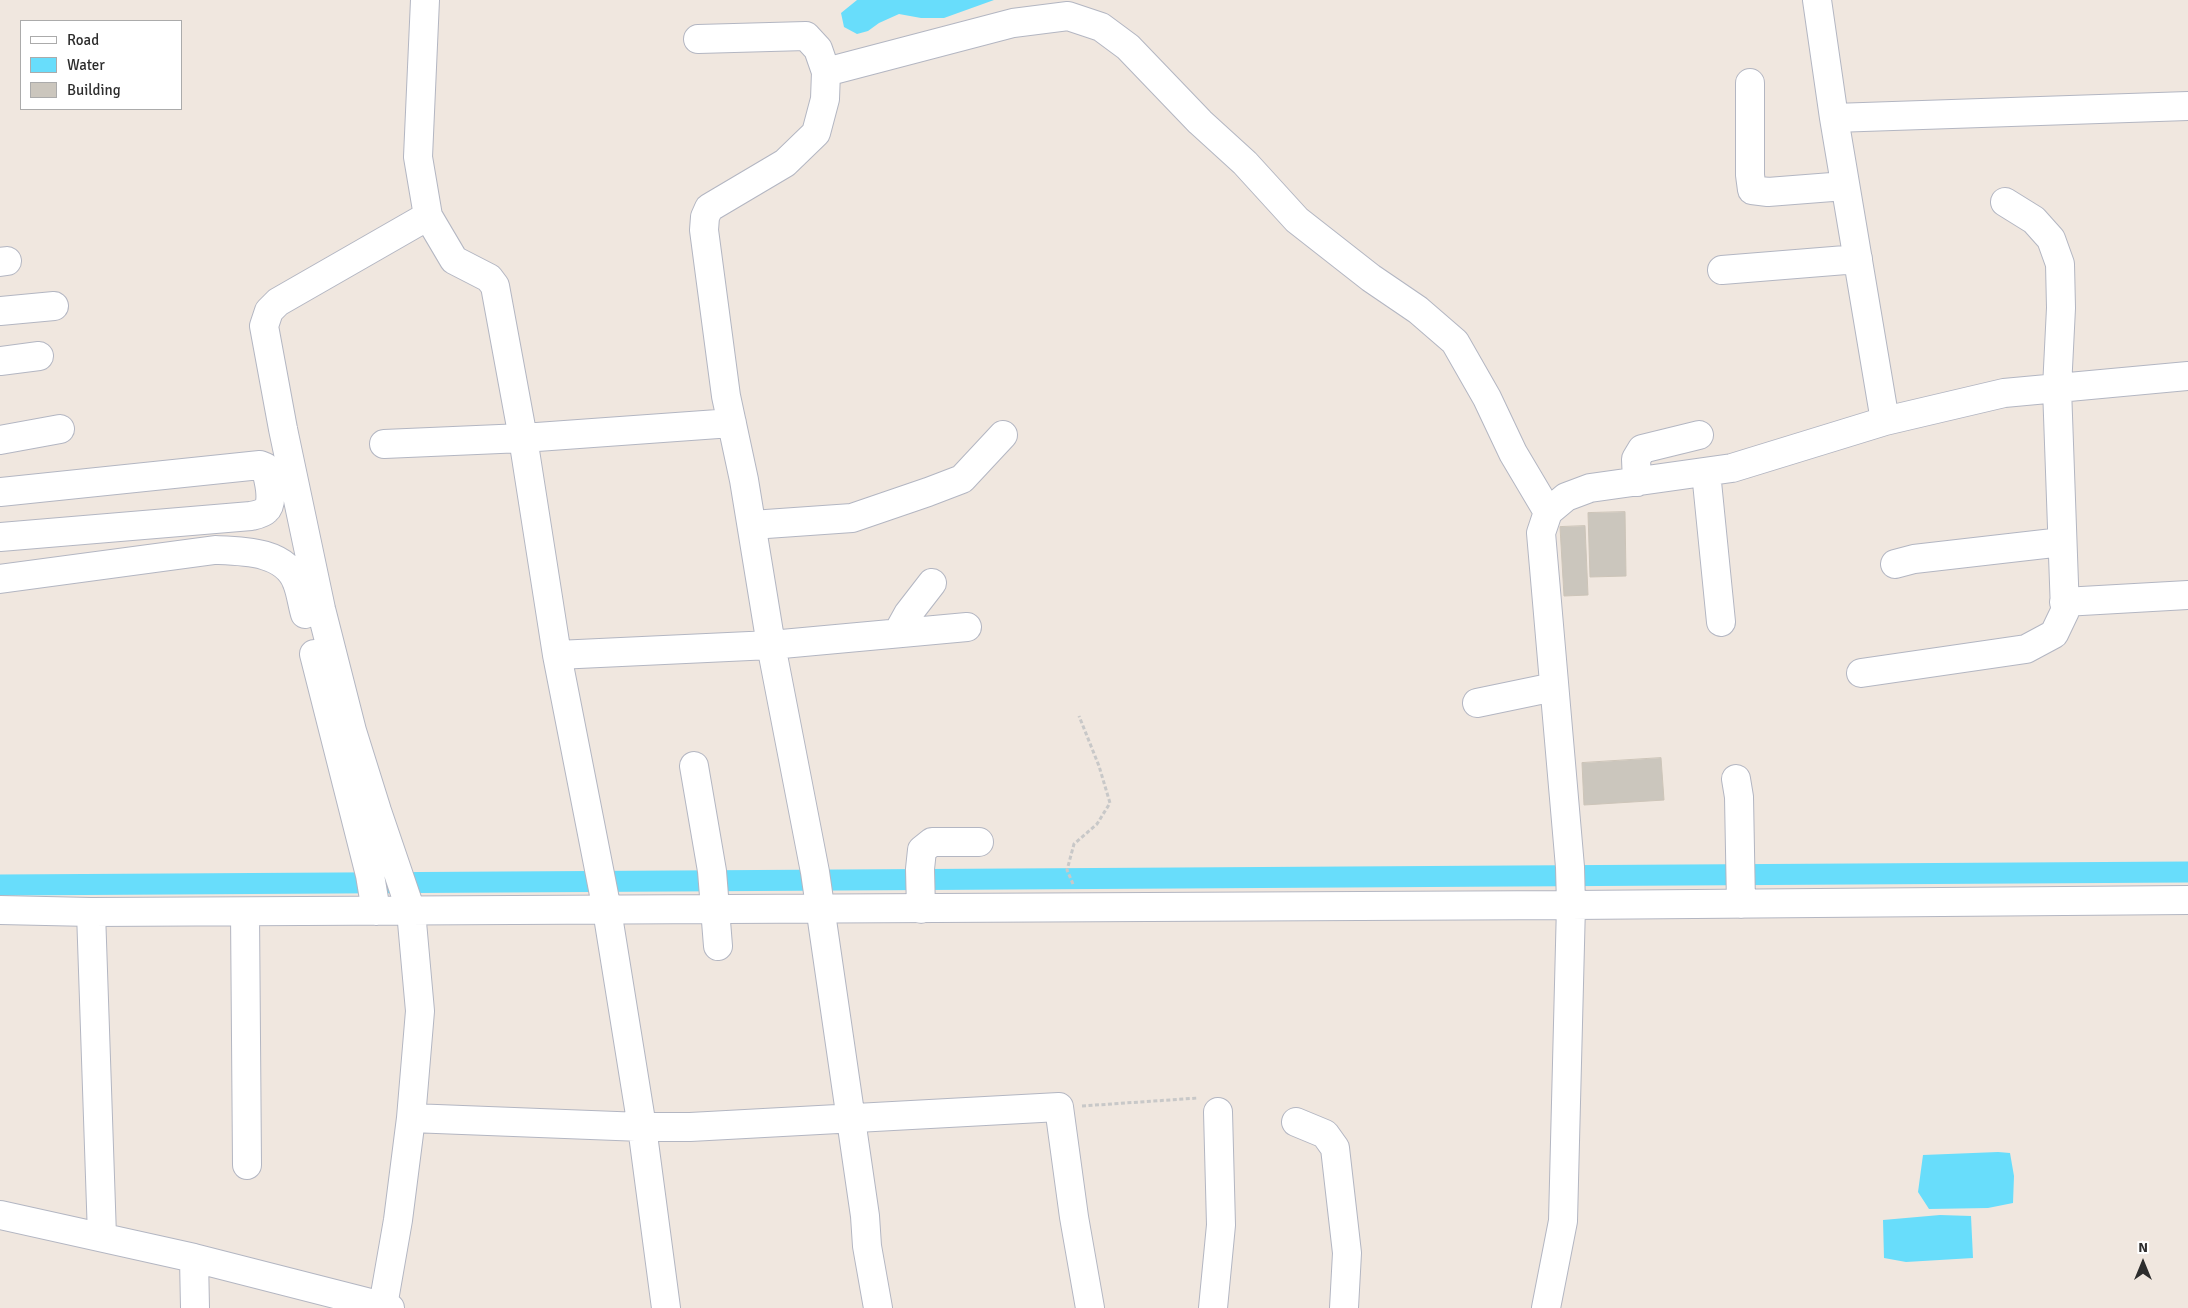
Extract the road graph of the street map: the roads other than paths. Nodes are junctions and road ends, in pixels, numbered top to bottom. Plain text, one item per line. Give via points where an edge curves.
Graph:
1 (425, 0) edge
2 (1817, 0) edge
3 (698, 39) dead end
4 (826, 72) junction
5 (1750, 84) dead end
6 (2188, 106) edge
7 (1834, 118) junction
8 (1845, 186) junction
9 (2005, 202) dead end
10 (428, 216) junction
11 (1858, 260) junction
12 (1722, 270) dead end
13 (54, 306) dead end
14 (0, 311) edge
15 (38, 356) dead end
16 (0, 361) edge
17 (2188, 376) edge
18 (2057, 388) junction
19 (1885, 421) junction
20 (732, 423) junction
21 (60, 429) dead end
22 (1003, 435) dead end
23 (1699, 435) dead end
24 (523, 438) junction
25 (0, 440) edge
26 (384, 444) dead end
27 (1706, 472) junction
28 (1637, 482) junction
29 (0, 492) edge
30 (1548, 512) junction
31 (752, 525) junction
32 (0, 537) edge
33 (2062, 542) junction
34 (1895, 564) dead end
35 (0, 575) edge
36 (932, 583) dead end
37 (2188, 595) edge
38 (2064, 602) junction
39 (1721, 622) dead end
40 (967, 627) dead end
41 (898, 632) junction
42 (772, 645) junction
43 (558, 656) junction
44 (1861, 673) dead end
45 (1554, 687) junction
46 (1477, 703) dead end
47 (694, 766) dead end
48 (1736, 779) dead end
49 (979, 842) dead end
50 (1741, 885) junction
51 (1571, 886) junction
52 (921, 890) junction
53 (603, 891) junction
54 (714, 891) junction
55 (818, 892) junction
56 (374, 894) junction
57 (406, 894) junction
58 (2188, 900) edge
59 (0, 910) edge
60 (91, 912) junction
61 (245, 912) junction
62 (718, 946) dead end
63 (1218, 1112) road end
64 (411, 1118) junction
65 (850, 1119) junction
66 (1296, 1122) dead end
67 (642, 1128) junction
68 (247, 1165) dead end
69 (0, 1215) edge
70 (102, 1236) junction
71 (194, 1258) junction
72 (387, 1307) edge
73 (195, 1308) edge
74 (666, 1308) edge
75 (878, 1308) edge
76 (1090, 1308) edge
77 (1213, 1308) edge
78 (1344, 1308) edge
79 (1546, 1308) edge

1 - 10 street via 418,156
2 - 7 street
3 - 4 street via 806,36 818,49
4 - 20 street via 825,99 816,133 785,162 709,208 705,217 704,230
4 - 30 street via 1013,23 1068,16 1101,27 1128,47 1200,122 1245,162 1297,220 1418,310 1455,342
5 - 8 street via 1752,190 1768,192
6 - 7 street
7 - 8 street
8 - 11 street
9 - 18 street via 2034,220 2051,239 2060,264
10 - 24 street via 454,260 489,278 495,286
10 - 57 street via 278,302 269,311 264,326 321,609 352,731
11 - 12 street
11 - 19 street
13 - 14 street
15 - 16 street
17 - 18 street
18 - 19 street via 2004,393
18 - 33 street
19 - 27 street via 1732,468
20 - 24 street
20 - 31 street
21 - 25 street
22 - 31 street via 962,479 928,492 852,518
23 - 28 street via 1642,449 1636,459
24 - 26 street
24 - 43 street
27 - 28 street
27 - 39 street
28 - 30 street via 1590,488 1566,497
29 - 32 street via 260,465 265,467 270,500 264,512 250,516
30 - 45 street via 1541,533
31 - 42 street
33 - 34 street
33 - 38 street
35 - 56 street via 215,550 237,550 281,562 297,581
36 - 41 street
37 - 38 street
38 - 44 street via 2064,611 2054,634 2026,649
40 - 41 street
41 - 42 street
42 - 43 street
42 - 55 street
43 - 53 street
45 - 46 street
45 - 51 street
47 - 54 street
48 - 50 street
49 - 52 street via 932,842 922,850
50 - 51 street
50 - 58 street
51 - 52 street
51 - 79 street via 1563,1221
52 - 55 street
53 - 54 street
53 - 57 street
53 - 67 street
54 - 55 street
54 - 62 street
55 - 65 street
56 - 57 street
56 - 61 street
57 - 64 street via 420,1011
59 - 60 street
60 - 61 street
60 - 70 street
61 - 68 street
63 - 77 street via 1221,1225
64 - 67 street
64 - 72 street
65 - 67 street
65 - 75 street
65 - 76 street via 1059,1107
66 - 78 street via 1325,1134 1335,1148 1346,1253
67 - 74 street
69 - 70 street
70 - 71 street
71 - 72 street
71 - 73 street

